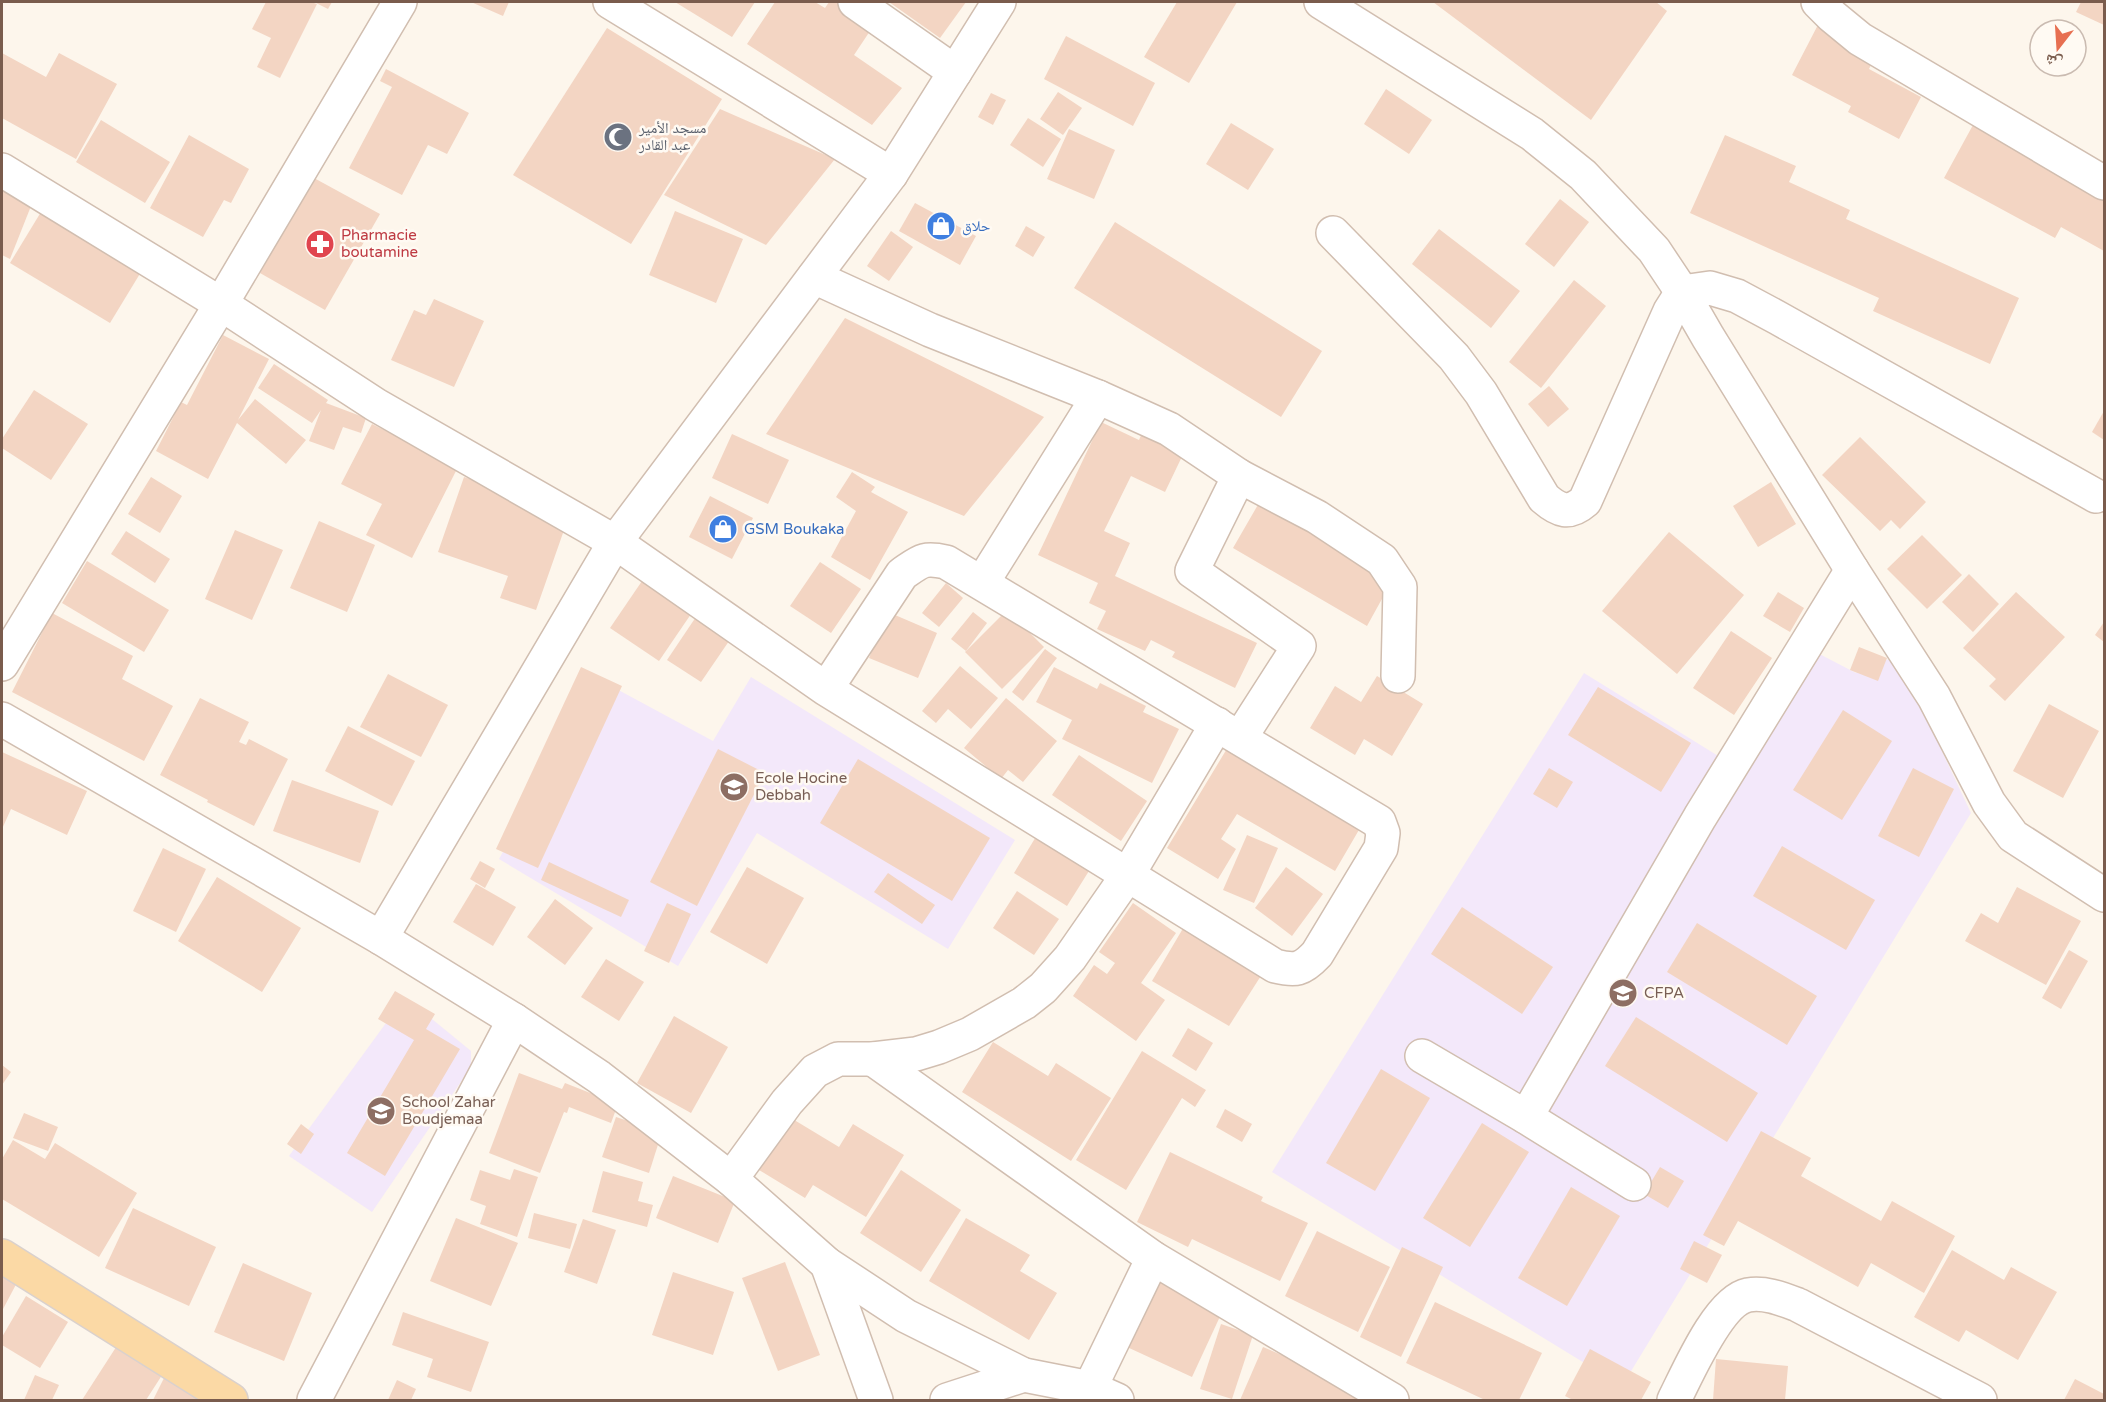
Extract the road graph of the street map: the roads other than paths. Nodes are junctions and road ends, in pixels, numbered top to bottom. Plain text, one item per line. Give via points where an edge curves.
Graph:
1 (400, 2) edge
2 (610, 2) edge
3 (855, 2) edge
4 (999, 2) edge
5 (1321, 2) edge
6 (1818, 2) edge
7 (955, 72) junction
8 (2, 170) edge
9 (891, 174) junction
10 (2104, 183) edge
11 (1333, 233) dead end
12 (814, 277) junction
13 (1682, 292) junction
14 (221, 304) junction
15 (1098, 397) junction
16 (1239, 476) junction
17 (2096, 496) dead end
18 (615, 542) junction
19 (1852, 570) junction
20 (982, 583) junction
21 (2, 664) edge
22 (1398, 676) dead end
23 (826, 689) junction
24 (2, 719) edge
25 (1228, 731) junction
26 (1127, 876) junction
27 (2104, 895) edge
28 (381, 938) junction
29 (514, 1020) junction
30 (1422, 1056) dead end
31 (873, 1059) junction
32 (1526, 1117) junction
33 (731, 1179) junction
34 (1634, 1184) dead end
35 (2, 1256) edge
36 (1153, 1258) junction
37 (827, 1264) junction
38 (1024, 1375) junction
39 (1082, 1393) edge
40 (231, 1401) edge
41 (314, 1401) edge
42 (876, 1401) edge
43 (947, 1401) edge
44 (1392, 1401) edge
45 (1674, 1401) edge
46 (1980, 1401) edge

1 - 14 street
2 - 9 street
3 - 7 street
4 - 7 street
5 - 13 street via 1540,141 1582,175 1654,250
6 - 10 street via 1860,39
7 - 9 street
8 - 14 street
9 - 12 street
11 - 13 street via 1454,357 1481,393 1544,498 1565,510 1585,501 1658,336
12 - 15 street via 930,330
12 - 18 street
13 - 17 street via 1710,288 1737,296
13 - 19 street
14 - 18 street via 376,405
14 - 21 street
15 - 16 street via 1169,429
15 - 20 street
16 - 22 street via 1317,518 1382,560 1400,587
16 - 25 street via 1192,571 1299,646
18 - 23 street
18 - 28 street
19 - 27 street via 1934,697 1989,803 2013,836
19 - 32 street via 1700,817
20 - 23 street via 946,562 929,558 918,563 902,574
20 - 25 street
23 - 26 street
24 - 28 street
25 - 26 street
25 - 26 street via 1379,822 1383,833 1381,848 1317,954 1306,965 1292,970 1275,966
26 - 31 street via 1070,958 1023,1003 939,1047
28 - 29 street
29 - 33 street via 599,1077
29 - 41 street
30 - 32 street
31 - 33 street via 838,1059 815,1071 787,1102
31 - 36 street
32 - 34 street
33 - 37 street
35 - 40 main road
36 - 39 street
36 - 44 street
37 - 38 street via 906,1316
37 - 42 street
38 - 39 street
38 - 43 street
45 - 46 street via 1710,1330 1729,1306 1747,1295 1773,1296 1798,1305

